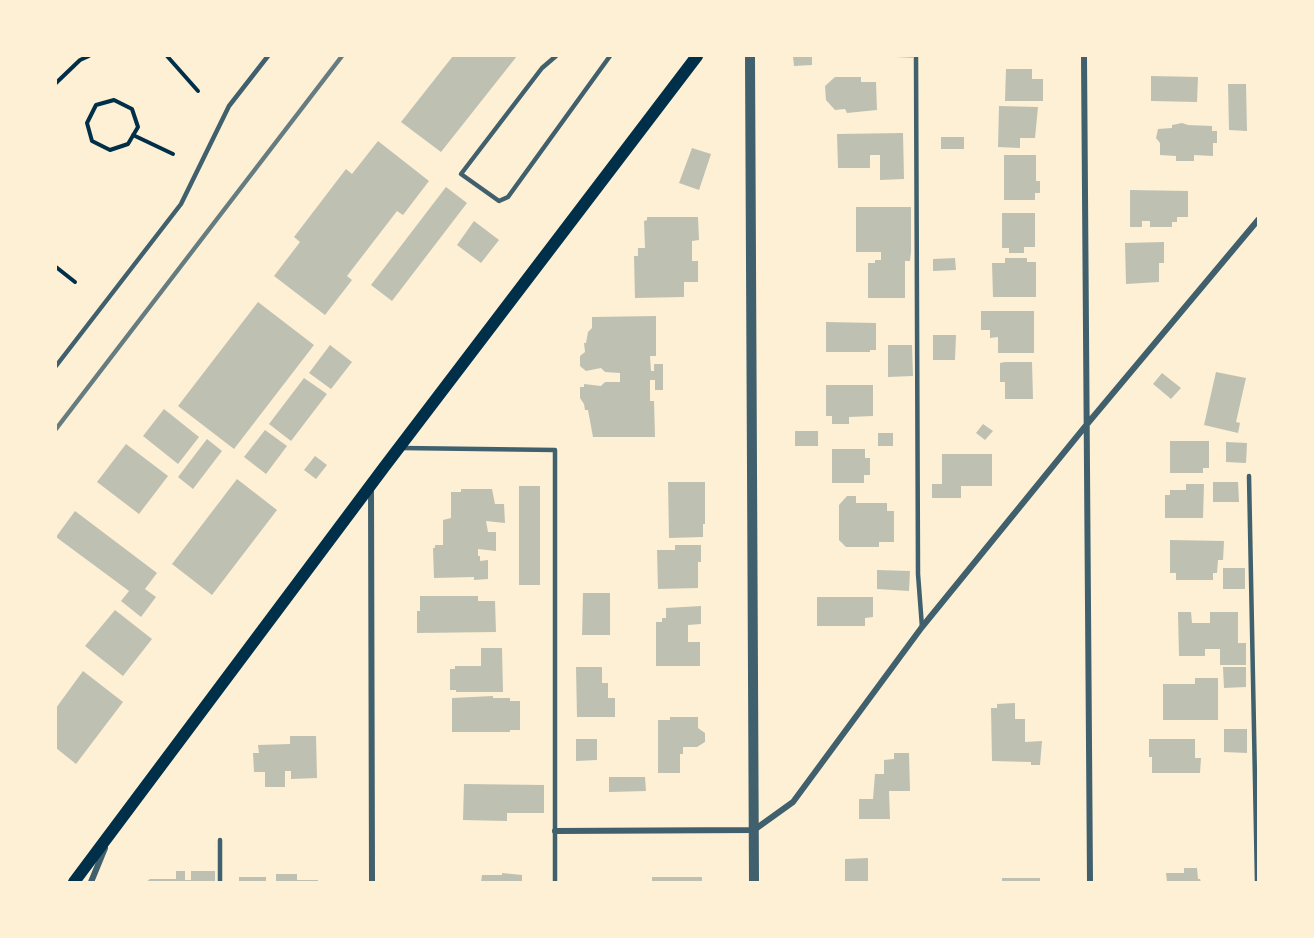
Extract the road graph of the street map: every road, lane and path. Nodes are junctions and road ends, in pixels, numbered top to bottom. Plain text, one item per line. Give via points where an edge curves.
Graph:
1 (89, 56) edge
2 (167, 56) edge
3 (268, 56) edge
4 (556, 56) edge
5 (610, 56) edge
6 (697, 56) edge
7 (750, 56) edge
8 (916, 56) edge
9 (1083, 56) edge
10 (56, 83) edge
11 (198, 91) dead end
12 (133, 135) junction
13 (173, 154) dead end
14 (1258, 220) edge
15 (56, 267) edge
16 (75, 282) dead end
17 (56, 366) edge
18 (1088, 423) junction
19 (399, 448) junction
20 (1249, 476) dead end
21 (371, 484) junction
22 (922, 627) junction
23 (754, 830) junction
24 (555, 831) junction
25 (111, 834) junction
26 (220, 840) dead end
27 (74, 882) edge
28 (91, 882) edge
29 (220, 882) edge
30 (372, 882) edge
31 (555, 882) edge
32 (754, 882) edge
33 (1090, 882) edge
34 (1257, 882) edge

1 - 10 path
2 - 11 path
3 - 17 lane via 229,106 181,204
4 - 5 lane via 542,68 461,174 500,201 507,197
6 - 19 main road
7 - 23 street
8 - 22 lane via 918,562
9 - 18 street
12 - 12 path via 138,127 132,109 114,100 96,105 87,123 92,141 110,150 128,144
12 - 13 path
14 - 18 street
15 - 16 path
18 - 22 street
18 - 33 street
19 - 21 main road
19 - 24 lane via 555,450
20 - 34 lane
21 - 25 main road
21 - 30 street
22 - 23 street via 793,802
23 - 24 street
23 - 32 street
24 - 31 lane
25 - 27 main road
25 - 28 street
26 - 29 lane

